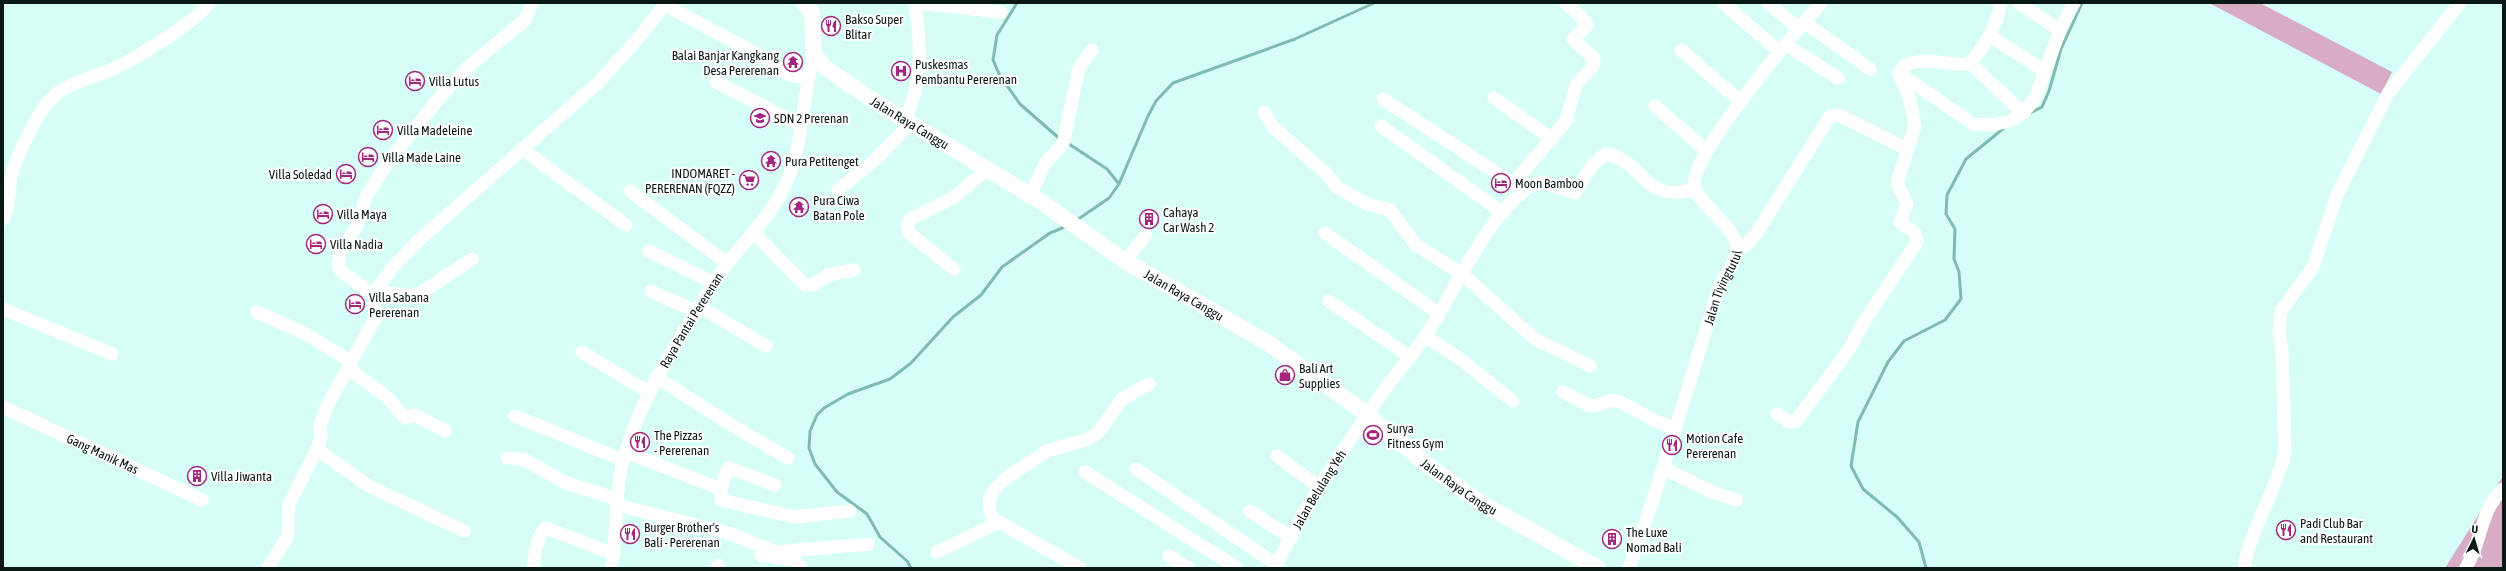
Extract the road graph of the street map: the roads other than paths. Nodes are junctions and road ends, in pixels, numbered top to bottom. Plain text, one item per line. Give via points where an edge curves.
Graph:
1 (209, 3) edge
2 (532, 3) edge
3 (916, 3) edge
4 (1566, 3) edge
5 (1723, 3) edge
6 (1768, 3) edge
7 (1821, 3) edge
8 (2001, 3) edge
9 (2019, 3) edge
10 (2074, 3) edge
11 (2460, 3) edge
12 (665, 4) edge
13 (808, 4) edge
14 (938, 4) edge
15 (1001, 12) dead end
16 (1802, 25) junction
17 (2060, 30) junction
18 (1990, 36) junction
19 (1783, 49) junction
20 (1092, 50) dead end
21 (1681, 50) dead end
22 (814, 54) junction
23 (1970, 63) junction
24 (827, 69) junction
25 (1870, 70) dead end
26 (2045, 72) junction
27 (1899, 73) junction
28 (1838, 78) dead end
29 (716, 82) dead end
30 (807, 83) junction
31 (1494, 98) dead end
32 (1383, 100) dead end
33 (1741, 102) junction
34 (1655, 106) dead end
35 (1264, 112) dead end
36 (2024, 113) junction
37 (908, 122) junction
38 (800, 125) junction
39 (1381, 126) dead end
40 (1552, 138) junction
41 (1901, 146) dead end
42 (522, 149) junction
43 (1706, 150) junction
44 (986, 170) junction
45 (1694, 188) junction
46 (1518, 189) junction
47 (838, 190) dead end
48 (630, 191) dead end
49 (1030, 195) junction
50 (1503, 213) junction
51 (3, 219) edge
52 (626, 225) dead end
53 (753, 232) junction
54 (1325, 233) dead end
55 (1146, 234) dead end
56 (1737, 249) junction
57 (649, 251) dead end
58 (472, 258) dead end
59 (1125, 261) junction
60 (728, 263) junction
61 (954, 269) dead end
62 (854, 270) dead end
63 (1461, 273) junction
64 (714, 283) junction
65 (651, 291) dead end
66 (374, 292) junction
67 (1328, 301) dead end
68 (3, 308) edge
69 (698, 309) junction
70 (257, 312) dead end
71 (1438, 313) junction
72 (1425, 336) junction
73 (766, 346) dead end
74 (582, 352) dead end
75 (112, 354) dead end
76 (1410, 357) junction
77 (349, 365) junction
78 (1590, 366) dead end
79 (656, 377) junction
80 (1149, 384) dead end
81 (648, 392) junction
82 (1563, 392) dead end
83 (1513, 401) dead end
84 (3, 407) edge
85 (1777, 414) dead end
86 (1368, 415) junction
87 (515, 416) dead end
88 (1675, 429) junction
89 (445, 431) dead end
90 (317, 449) junction
91 (625, 456) junction
92 (1277, 456) dead end
93 (507, 458) dead end
94 (788, 458) dead end
95 (1136, 469) dead end
96 (1664, 469) junction
97 (1085, 472) dead end
98 (774, 485) dead end
99 (1319, 487) junction
100 (721, 489) junction
101 (2503, 489) edge
102 (202, 500) dead end
103 (1737, 500) dead end
104 (617, 502) junction
105 (850, 511) dead end
106 (1250, 511) dead end
107 (995, 522) junction
108 (464, 531) dead end
109 (1291, 538) junction
110 (868, 544) dead end
111 (937, 552) dead end
112 (614, 554) junction
113 (761, 556) dead end
114 (1169, 556) dead end
115 (1276, 566) edge
116 (268, 568) edge
117 (533, 568) edge
118 (611, 568) edge
119 (801, 568) edge
120 (1080, 568) edge
121 (1189, 568) edge
122 (1237, 568) edge
123 (1598, 568) edge
124 (1629, 568) edge
125 (2244, 568) edge
126 (2466, 568) edge

1 - 51 street via 177,30 139,56 109,71 68,86 50,99 23,145 12,176
2 - 66 street via 525,20 469,66 439,98 410,132 366,197 356,226 340,252 338,265 340,270
3 - 14 street
3 - 37 street via 920,34 918,79
4 - 40 street, Jalan Belulang Yeh via 1587,26 1573,39 1594,58 1593,66 1576,85 1566,121
5 - 19 street
6 - 16 street
7 - 16 street
8 - 18 street
9 - 17 street
10 - 17 street
11 - 125 street via 2389,92 2337,195 2312,267 2281,312 2279,333 2282,349 2285,452 2282,467 2253,533
12 - 30 street
12 - 42 street via 599,82
13 - 22 main road
14 - 15 street
16 - 19 street
16 - 25 street
17 - 26 street
18 - 23 street
18 - 26 street
19 - 28 street
19 - 33 street
20 - 49 street via 1079,68 1063,144 1046,162
21 - 33 street
22 - 24 main road, Jalan Raya Canggu
22 - 30 street, Raya Pantai Pererenan
23 - 27 street via 1916,62 1906,65
23 - 36 street
24 - 30 street
24 - 37 main road, Jalan Raya Canggu
26 - 36 street via 2035,99
27 - 36 street via 1973,124 1992,125 2010,121
27 - 85 street via 1910,100 1915,126 1898,179 1898,185 1907,204 1900,222 1915,233 1917,242 1865,320 1848,351 1796,421 1789,422
29 - 38 street
30 - 38 street, Raya Pantai Pererenan
31 - 40 street
32 - 46 street
33 - 43 street
34 - 43 street
35 - 63 street via 1273,127 1328,175 1337,187 1367,204 1390,210 1416,245
37 - 44 main road, Jalan Raya Canggu
37 - 47 street via 875,160
38 - 53 street, Raya Pantai Pererenan via 787,182 780,196
39 - 50 street
40 - 46 street, Jalan Belulang Yeh via 1522,173
41 - 56 street via 1839,115 1830,116 1756,234 1745,246
42 - 52 street
42 - 66 street via 419,240 392,268
43 - 45 street via 1694,178
44 - 49 main road, Jalan Raya Canggu
44 - 61 street via 953,198 910,219 907,225 909,233
45 - 46 street via 1673,194 1664,192 1621,160 1606,154 1593,164 1575,193 1542,182
45 - 56 street, Jalan Tiyingtutul via 1700,199 1730,232 1736,241
46 - 50 street, Jalan Belulang Yeh
48 - 60 street
49 - 59 main road, Jalan Raya Canggu
50 - 63 street, Jalan Belulang Yeh
53 - 60 street, Raya Pantai Pererenan
53 - 62 street via 805,285 813,285 828,275
54 - 71 street
55 - 59 street
56 - 88 street, Jalan Tiyingtutul via 1719,289
57 - 64 street
58 - 66 street via 416,296
59 - 86 main road, Jalan Raya Canggu via 1268,343
60 - 64 street, Raya Pantai Pererenan
63 - 71 street, Jalan Belulang Yeh
63 - 78 street via 1535,338
64 - 69 street, Raya Pantai Pererenan
65 - 69 street
66 - 77 street via 376,317
67 - 76 street
68 - 75 street
69 - 73 street
69 - 79 street, Raya Pantai Pererenan
70 - 77 street via 306,334
71 - 72 street, Jalan Belulang Yeh
72 - 76 street, Jalan Belulang Yeh
72 - 83 street via 1456,356
74 - 81 street via 624,375
76 - 86 street, Jalan Belulang Yeh
77 - 89 street via 388,398 405,418 415,415
77 - 90 street via 323,415
79 - 81 street, Raya Pantai Pererenan
79 - 94 street
80 - 107 street via 1122,399 1098,433 1079,442 1047,451 1006,478 994,490 989,500 990,512
81 - 91 street, Raya Pantai Pererenan
82 - 88 street via 1588,405 1595,406 1612,400 1620,402
84 - 102 street, Gang Manik Mas
86 - 99 street, Jalan Belulang Yeh
86 - 123 main road, Jalan Raya Canggu via 1426,464 1472,497
87 - 91 street
88 - 96 street, Jalan Tiyingtutul
90 - 108 street via 367,485
90 - 116 street via 289,504 288,536
91 - 100 street
91 - 104 street, Raya Pantai Pererenan
92 - 99 street
93 - 104 street via 523,459 566,482
95 - 115 street
96 - 103 street via 1715,493
96 - 124 street, Jalan Tiyingtutul
97 - 122 street
98 - 100 street via 729,468
99 - 109 street, Jalan Belulang Yeh
100 - 105 street via 721,500 794,518
101 - 126 street via 2488,507 2477,544
104 - 110 street via 731,534 776,552
104 - 112 street, Raya Pantai Pererenan
106 - 109 street
107 - 111 street
107 - 120 street via 1002,522
109 - 115 street, Jalan Belulang Yeh
112 - 117 street via 546,528 537,547
112 - 118 street, Raya Pantai Pererenan
113 - 119 street via 793,560
114 - 121 street

